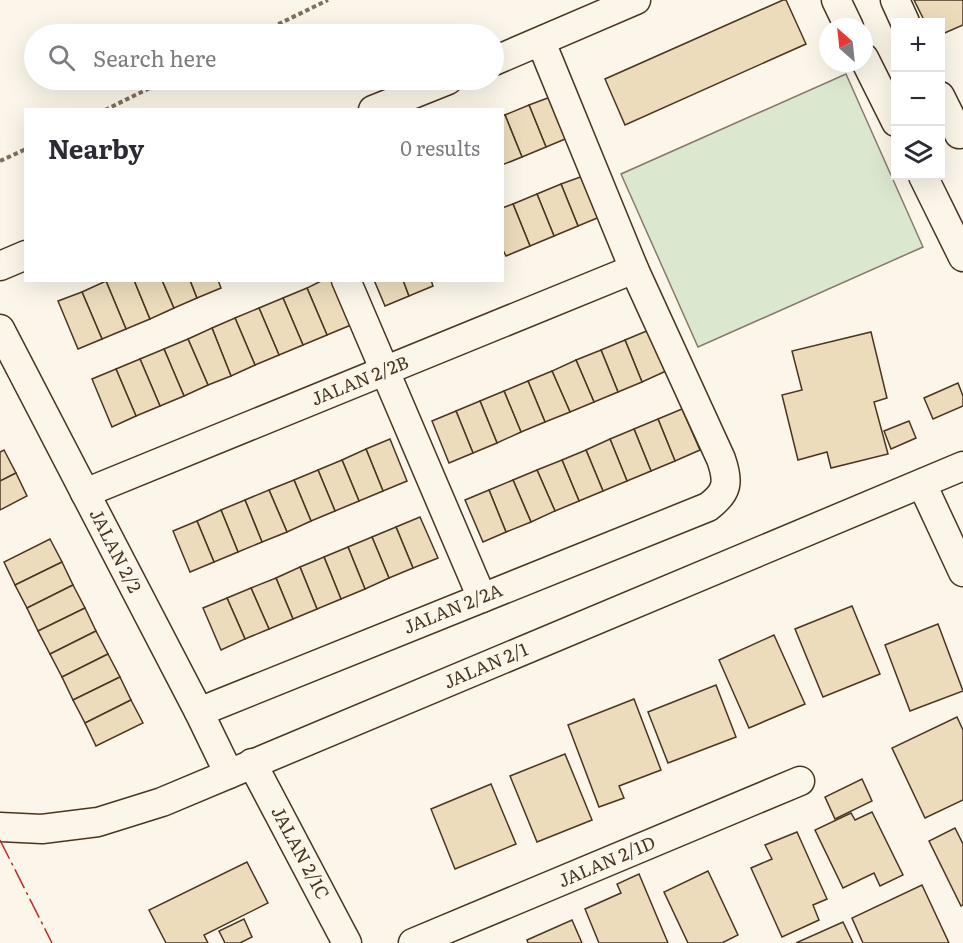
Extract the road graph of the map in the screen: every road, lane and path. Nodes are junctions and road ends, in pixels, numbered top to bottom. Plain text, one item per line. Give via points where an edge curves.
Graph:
1 (328, 0) edge
2 (636, 0) edge
3 (836, 0) edge
4 (895, 0) edge
5 (845, 18) edge
6 (903, 18) edge
7 (279, 24) edge
8 (541, 42) junction
9 (504, 57) edge
10 (871, 72) edge
11 (146, 90) edge
12 (423, 90) edge
13 (945, 106) edge
14 (109, 108) edge
15 (378, 108) edge
16 (891, 112) edge
17 (959, 134) dead end
18 (24, 149) edge
19 (0, 161) edge
20 (924, 180) edge
21 (24, 256) edge
22 (963, 257) edge
23 (0, 266) edge
24 (634, 269) junction
25 (347, 282) edge
26 (0, 328) edge
27 (385, 371) junction
28 (963, 466) edge
29 (922, 484) junction
30 (86, 493) junction
31 (963, 572) edge
32 (482, 598) junction
33 (199, 712) junction
34 (241, 769) junction
35 (800, 781) dead end
36 (0, 827) edge
37 (347, 943) edge
38 (413, 943) edge

1 - 7 path
2 - 8 street
3 - 5 street
4 - 6 street
8 - 9 street
8 - 24 street
10 - 16 street
11 - 14 path
12 - 15 street
13 - 17 street
18 - 19 path
20 - 22 street
21 - 23 street
24 - 27 street, JALAN 2/2B
24 - 32 street, JALAN 2/2A via 721,459 726,487 708,507
25 - 27 street
26 - 30 street, JALAN 2/2
27 - 30 street, JALAN 2/2B
27 - 32 street
28 - 29 street, JALAN 2/1
29 - 31 street
29 - 34 street, JALAN 2/1
30 - 33 street, JALAN 2/2
32 - 33 street, JALAN 2/2A
33 - 34 street, JALAN 2/2
34 - 36 street, JALAN 2/1 via 162,802 98,822 42,829
34 - 37 street, JALAN 2/1C
35 - 38 street, JALAN 2/1D

